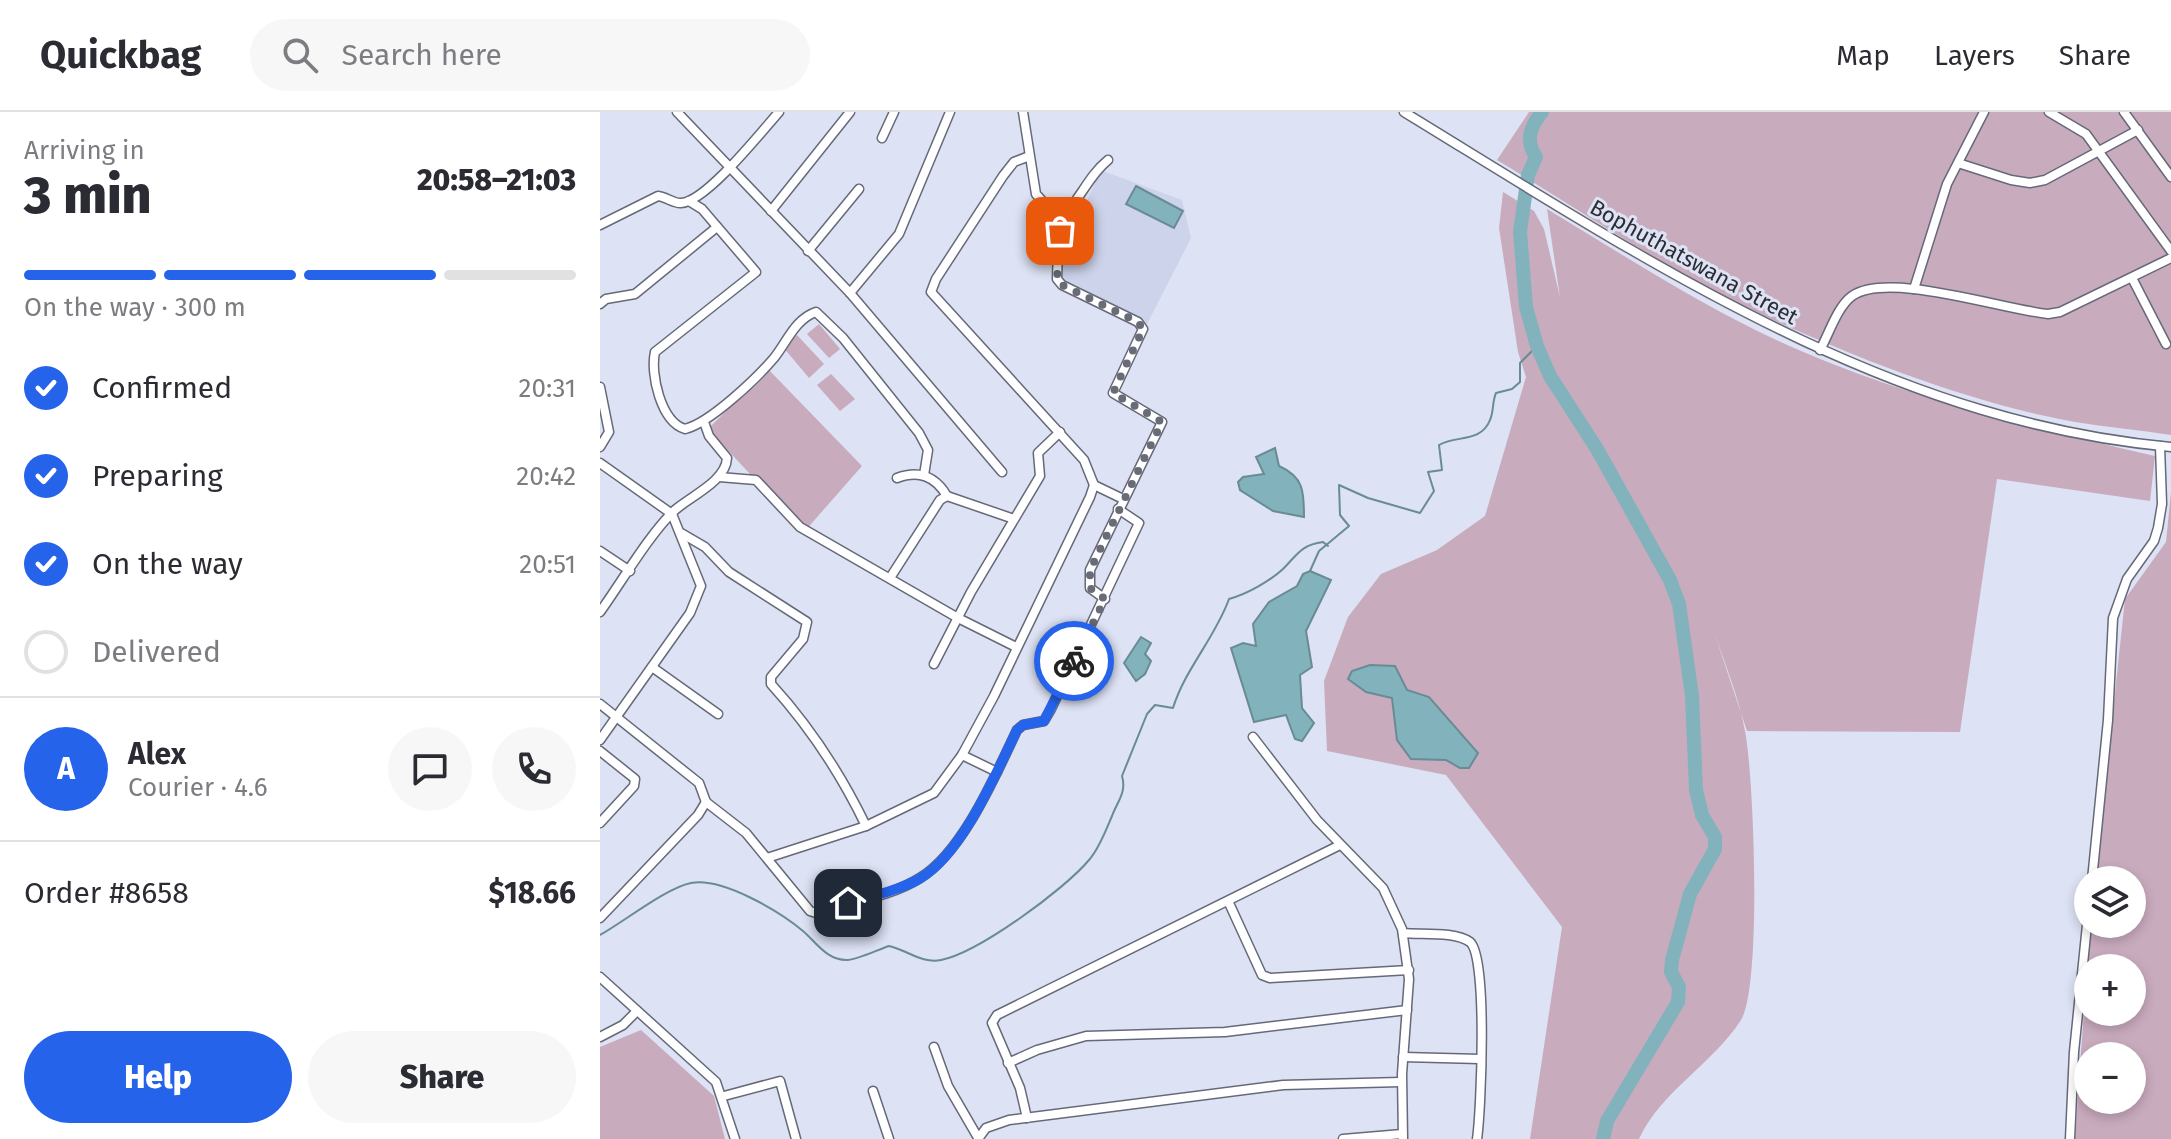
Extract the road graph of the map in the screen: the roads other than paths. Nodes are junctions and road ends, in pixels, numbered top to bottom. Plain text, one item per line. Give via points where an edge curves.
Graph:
1 (677, 112) edge
2 (696, 112) edge
3 (779, 112) edge
4 (850, 112) edge
5 (894, 112) edge
6 (950, 112) edge
7 (1023, 112) edge
8 (1404, 112) edge
9 (1984, 112) edge
10 (2049, 112) edge
11 (2124, 112) edge
12 (687, 122) junction
13 (2138, 130) junction
14 (882, 138) dead end
15 (2099, 151) junction
16 (1027, 157) junction
17 (1108, 160) dead end
18 (1958, 163) junction
19 (729, 169) junction
20 (2171, 177) edge
21 (859, 189) dead end
22 (689, 201) junction
23 (771, 211) junction
24 (1059, 220) junction
25 (600, 225) edge
26 (717, 227) junction
27 (808, 251) junction
28 (2171, 251) edge
29 (2171, 258) edge
30 (2132, 278) junction
31 (1914, 289) junction
32 (850, 293) junction
33 (600, 304) edge
34 (2166, 344) dead end
35 (1820, 350) junction
36 (600, 387) edge
37 (704, 422) junction
38 (1060, 432) junction
39 (2160, 446) junction
40 (600, 447) edge
41 (2171, 447) edge
42 (600, 463) edge
43 (1002, 472) dead end
44 (924, 475) junction
45 (719, 477) junction
46 (897, 478) dead end
47 (1094, 485) junction
48 (947, 496) junction
49 (1123, 499) junction
50 (1118, 509) junction
51 (672, 514) junction
52 (1014, 519) junction
53 (681, 533) junction
54 (600, 551) edge
55 (630, 571) junction
56 (890, 578) junction
57 (1105, 599) junction
58 (600, 612) edge
59 (958, 618) junction
60 (1016, 647) junction
61 (934, 664) dead end
62 (652, 667) junction
63 (600, 704) edge
64 (718, 714) dead end
65 (619, 717) junction
66 (1253, 737) dead end
67 (600, 740) edge
68 (600, 751) edge
69 (962, 755) junction
70 (997, 772) junction
71 (706, 802) junction
72 (600, 823) edge
73 (866, 826) junction
74 (1340, 845) junction
75 (767, 858) junction
76 (2093, 866) edge
77 (1229, 903) junction
78 (600, 918) edge
79 (1403, 933) junction
80 (2086, 938) edge
81 (1409, 970) junction
82 (600, 977) edge
83 (1407, 1010) junction
84 (637, 1011) junction
85 (600, 1037) edge
86 (934, 1047) dead end
87 (1403, 1057) junction
88 (1480, 1059) junction
89 (1008, 1063) junction
90 (1401, 1082) junction
91 (873, 1091) dead end
92 (724, 1096) junction
93 (1027, 1118) junction
94 (978, 1137) edge
95 (1402, 1137) edge
96 (735, 1139) edge
97 (796, 1139) edge
98 (889, 1139) edge
99 (1343, 1139) edge
100 (1477, 1139) edge
101 (2070, 1139) edge

1 - 12 street
2 - 12 street
3 - 19 street
4 - 23 street
5 - 14 street
6 - 32 street via 899,234
7 - 16 street
8 - 35 street, Bophuthatswana Street via 1730,307
9 - 18 street
10 - 15 street via 2086,134
11 - 13 street
12 - 19 street
13 - 15 street
13 - 20 street
15 - 18 street via 2030,183
15 - 28 street
16 - 24 street via 1036,194
16 - 38 street via 1014,162 1003,176 931,292
17 - 24 street
18 - 31 street via 1934,219
19 - 22 street
19 - 23 street
21 - 27 street
22 - 25 street via 679,204 658,196
22 - 26 street
23 - 27 street
24 - 49 street via 1057,279 1143,329 1113,393 1162,422
26 - 33 street via 635,294
26 - 37 street via 756,272 654,357 671,420 685,429
27 - 32 street
29 - 30 street
30 - 31 street via 2048,314
30 - 34 street
31 - 35 street via 1885,286 1851,297
32 - 43 street
35 - 39 street, Bophuthatswana Street via 1973,409
36 - 40 street via 609,432
37 - 44 street via 773,360 805,315 816,312 919,433 928,450
37 - 45 street via 727,458
38 - 47 street via 1084,460
38 - 52 street via 1038,453 1040,476
39 - 41 street, Bophuthatswana Street
39 - 76 street via 2158,528 2127,579 2111,632
42 - 51 street
44 - 46 street
44 - 48 street via 939,483
45 - 51 street
45 - 56 street via 756,480 800,527
47 - 49 street
47 - 60 street
48 - 52 street
48 - 56 street
49 - 50 street
50 - 57 street via 1088,583
50 - 57 street via 1139,523
51 - 53 street
51 - 55 street
52 - 59 street
53 - 62 street via 701,592
53 - 73 street via 705,547 729,572 807,622 803,639 771,677 771,684 817,737
54 - 55 street
55 - 58 street
56 - 59 street
57 - 70 street via 1044,721 1017,730
59 - 60 street
59 - 61 street
60 - 69 street
62 - 64 street
62 - 65 street
63 - 65 street
65 - 67 street
65 - 71 street via 699,783
66 - 74 street
68 - 72 street via 635,779
69 - 70 street
69 - 73 street via 934,793
70 - 75 street via 935,867 894,890 816,913
71 - 75 street via 724,812
71 - 78 street
73 - 75 street
74 - 77 street
74 - 79 street via 1383,888
77 - 81 street via 1262,975 1270,978
77 - 89 street via 997,1015 993,1033
79 - 81 street
79 - 88 street via 1456,937 1475,950 1483,998
80 - 101 street
81 - 83 street
82 - 84 street
83 - 87 street
83 - 89 street via 1225,1032 1086,1036
84 - 85 street
84 - 92 street via 706,1071
86 - 94 street via 948,1086
87 - 88 street
87 - 90 street
88 - 100 street
89 - 93 street
90 - 93 street via 1283,1085
90 - 95 street
91 - 98 street
92 - 96 street
92 - 97 street via 780,1081
93 - 94 street via 986,1128
95 - 99 street

